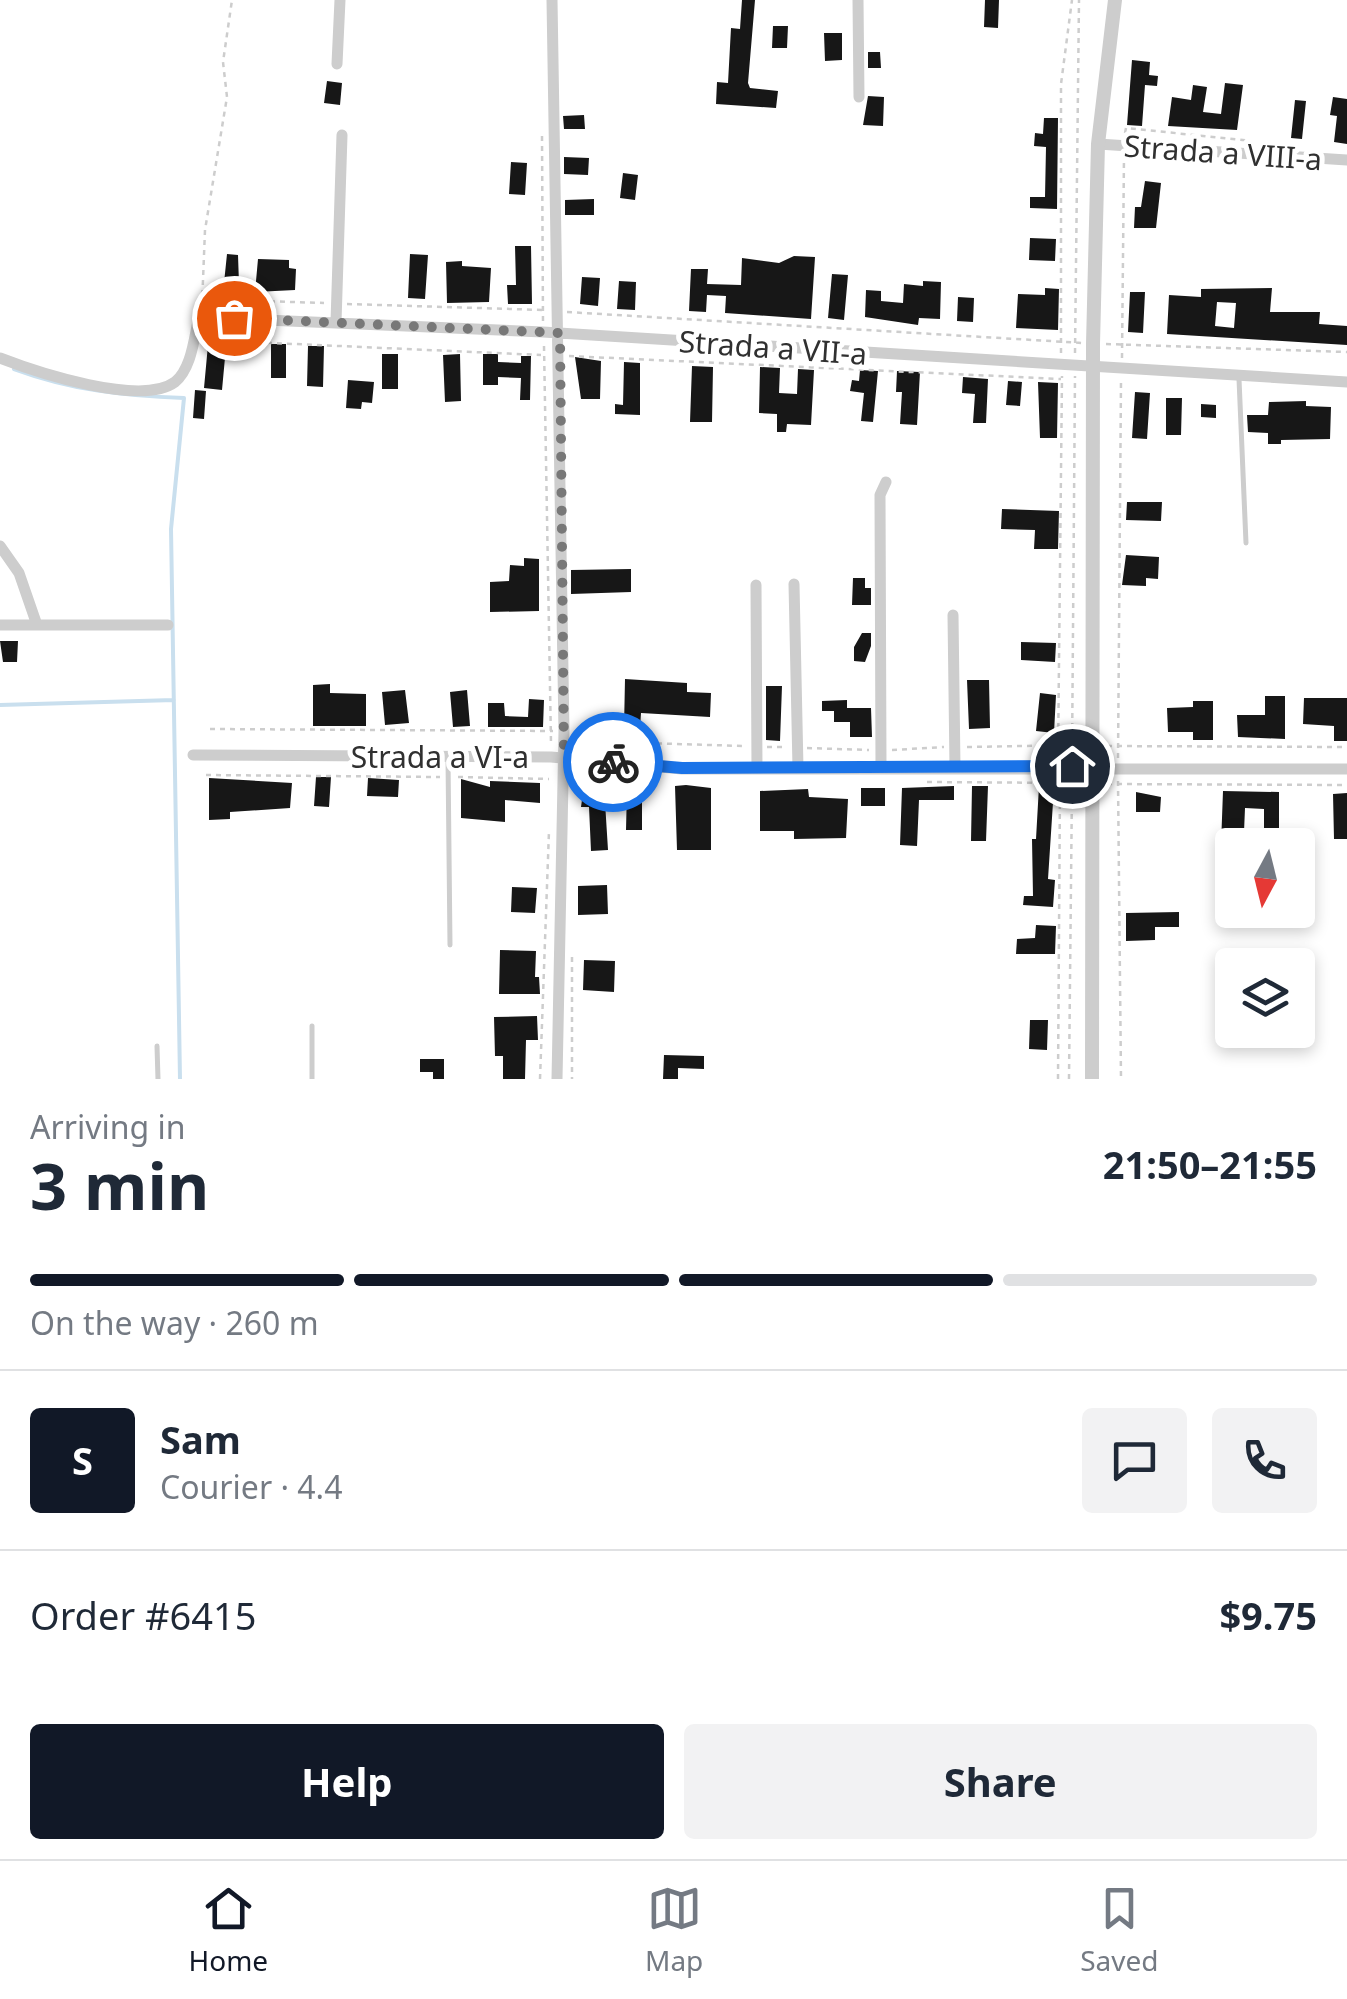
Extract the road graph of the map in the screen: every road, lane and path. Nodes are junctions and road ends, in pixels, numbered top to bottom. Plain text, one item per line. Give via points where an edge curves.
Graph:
1 (232, 0) edge
2 (340, 0) edge
3 (552, 0) edge
4 (858, 0) edge
5 (1072, 0) edge
6 (1079, 0) edge
7 (1115, 0) edge
8 (337, 64) dead end
9 (859, 97) dead end
10 (342, 136) dead end
11 (542, 136) dead end
12 (1261, 142) dead end
13 (1098, 144) junction
14 (1124, 146) junction
15 (1347, 160) edge
16 (230, 300) dead end
17 (337, 304) junction
18 (543, 310) junction
19 (559, 312) junction
20 (199, 317) junction
21 (336, 322) junction
22 (543, 332) junction
23 (560, 333) junction
24 (227, 341) dead end
25 (1061, 343) junction
26 (1075, 343) junction
27 (1092, 344) junction
28 (1122, 344) junction
29 (1347, 352) edge
30 (544, 355) junction
31 (560, 356) junction
32 (0, 358) edge
33 (1068, 366) junction
34 (1092, 368) junction
35 (1121, 369) junction
36 (1238, 376) junction
37 (1062, 380) junction
38 (1347, 382) edge
39 (886, 482) dead end
40 (1246, 543) dead end
41 (0, 546) edge
42 (794, 584) dead end
43 (756, 586) dead end
44 (953, 614) dead end
45 (168, 624) dead end
46 (0, 625) edge
47 (37, 625) junction
48 (210, 729) dead end
49 (558, 731) junction
50 (757, 746) junction
51 (1058, 746) junction
52 (1073, 746) junction
53 (1091, 746) junction
54 (1119, 746) junction
55 (1347, 746) edge
56 (955, 747) junction
57 (795, 748) junction
58 (882, 750) junction
59 (193, 755) dead end
60 (448, 756) junction
61 (558, 757) junction
62 (1065, 766) junction
63 (1091, 766) junction
64 (955, 767) junction
65 (757, 768) junction
66 (798, 768) junction
67 (881, 768) junction
68 (1118, 768) junction
69 (1347, 768) edge
70 (551, 778) dead end
71 (550, 816) dead end
72 (450, 945) dead end
73 (312, 1026) dead end
74 (158, 1046) dead end
75 (158, 1079) edge
76 (312, 1079) edge
77 (540, 1079) edge
78 (557, 1079) edge
79 (1058, 1079) edge
80 (1069, 1079) edge
81 (1092, 1079) edge
82 (1121, 1079) edge

1 - 20 path via 223,62 227,97 205,230
2 - 8 street
3 - 19 street
4 - 9 street
5 - 25 path via 1061,84
6 - 26 path
7 - 13 street
10 - 17 street
11 - 18 path
12 - 14 path via 1126,128
13 - 14 street, Strada a VIII-a
13 - 27 street
14 - 15 street, Strada a VIII-a
14 - 28 path
16 - 17 path
17 - 18 path
17 - 21 street
18 - 19 path
18 - 22 path
19 - 23 street
19 - 25 path
20 - 21 street, Strada a VII-a
20 - 32 street via 183,373 164,388 74,381
21 - 22 street, Strada a VII-a
22 - 23 street, Strada a VII-a
22 - 30 path
23 - 31 street
23 - 33 street, Strada a VII-a
24 - 30 path
25 - 26 path
25 - 33 path
26 - 27 path
26 - 33 path
27 - 28 path
27 - 34 street
28 - 29 path
28 - 35 path
30 - 31 path
30 - 49 path
31 - 37 path
31 - 49 street
33 - 34 street, Strada a VII-a
33 - 37 path
33 - 52 path
34 - 35 street, Strada a VII-a
34 - 53 street
35 - 36 street, Strada a VII-a
35 - 54 path
36 - 38 street, Strada a VII-a
36 - 40 lane
37 - 51 path
39 - 58 street via 880,495
41 - 47 street via 19,573
42 - 57 street
43 - 50 street
44 - 56 street
45 - 47 street
46 - 47 street
48 - 49 path
49 - 50 path via 572,741
49 - 61 street
49 - 61 path
50 - 57 path
50 - 65 street
51 - 52 path
51 - 56 path
51 - 62 path
52 - 53 path
52 - 62 path
53 - 54 path
53 - 63 street
54 - 55 path
54 - 68 path
56 - 58 path
56 - 64 street
57 - 58 path
57 - 66 street
58 - 67 street
59 - 60 street, Strada a VI-a
60 - 61 street, Strada a VI-a
60 - 72 lane
61 - 65 street, Strada a VI-a
61 - 70 path
61 - 78 street
62 - 63 street, Strada a VI-a
62 - 64 street, Strada a VI-a
62 - 79 path
62 - 80 path
63 - 68 street, Strada a VI-a
63 - 81 street
64 - 67 street, Strada a VI-a
65 - 66 street, Strada a VI-a
66 - 67 street, Strada a VI-a
68 - 69 street, Strada a VI-a
68 - 82 path
71 - 77 path
73 - 76 lane
74 - 75 lane

